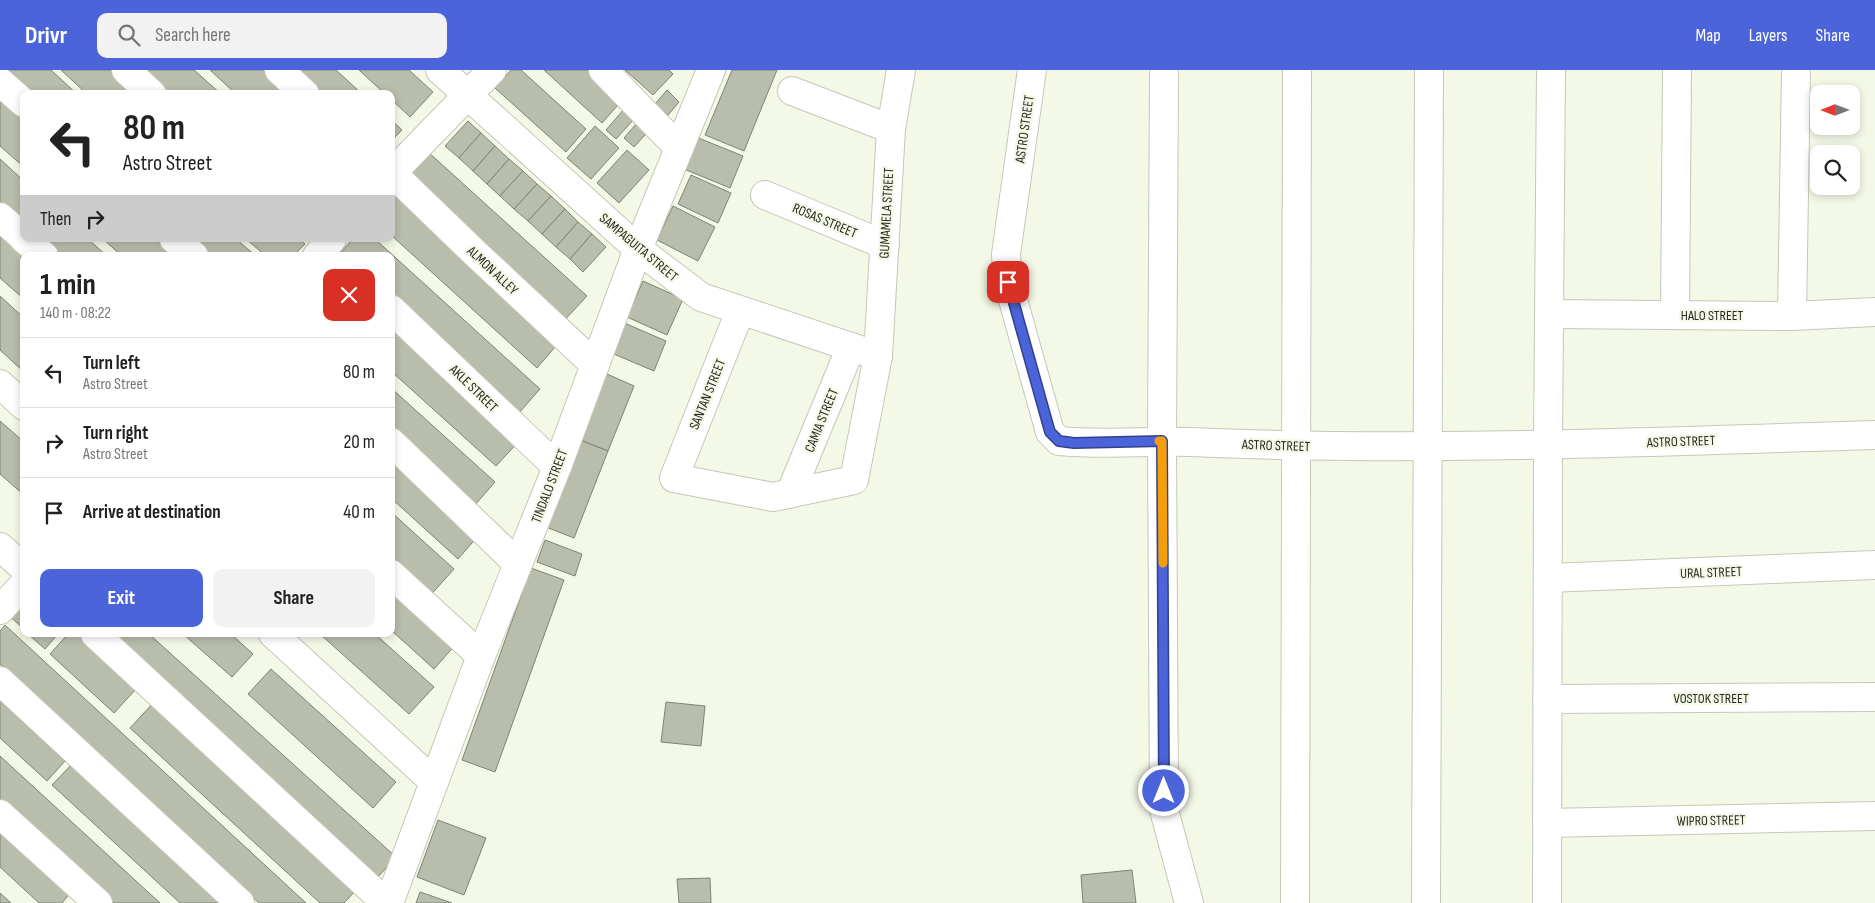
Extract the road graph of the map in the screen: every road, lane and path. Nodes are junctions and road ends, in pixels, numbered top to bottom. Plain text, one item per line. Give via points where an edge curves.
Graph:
1 (126, 70) edge
2 (279, 70) edge
3 (440, 70) edge
4 (492, 70) edge
5 (603, 70) edge
6 (711, 70) edge
7 (901, 70) edge
8 (1032, 70) edge
9 (1164, 70) edge
10 (1297, 70) edge
11 (1429, 70) edge
12 (1551, 70) edge
13 (1677, 70) edge
14 (1796, 70) edge
15 (0, 82) edge
16 (148, 90) edge
17 (301, 90) edge
18 (792, 91) dead end
19 (468, 97) junction
20 (20, 100) edge
21 (891, 129) junction
22 (679, 148) junction
23 (395, 170) edge
24 (395, 176) edge
25 (765, 195) dead end
26 (0, 216) edge
27 (20, 234) edge
28 (28, 242) edge
29 (178, 242) edge
30 (885, 245) junction
31 (638, 249) junction
32 (40, 252) edge
33 (189, 252) edge
34 (740, 311) junction
35 (1875, 312) edge
36 (395, 313) edge
37 (1550, 314) junction
38 (1675, 315) junction
39 (1792, 316) junction
40 (851, 347) junction
41 (878, 356) junction
42 (595, 365) junction
43 (0, 384) edge
44 (20, 402) edge
45 (1875, 435) edge
46 (1162, 441) junction
47 (1548, 445) junction
48 (395, 446) edge
49 (1427, 446) junction
50 (1296, 447) junction
51 (557, 467) junction
52 (790, 494) junction
53 (0, 547) edge
54 (20, 564) edge
55 (518, 564) junction
56 (1875, 565) edge
57 (395, 578) edge
58 (1548, 578) junction
59 (20, 588) edge
60 (0, 610) edge
61 (98, 637) edge
62 (276, 637) edge
63 (481, 656) junction
64 (0, 681) edge
65 (1875, 697) edge
66 (1548, 699) junction
67 (434, 782) junction
68 (0, 814) edge
69 (1875, 816) edge
70 (1548, 823) junction
71 (98, 903) edge
72 (240, 903) edge
73 (388, 903) edge
74 (1189, 903) edge
75 (1295, 903) edge
76 (1426, 903) edge
77 (1547, 903) edge

1 - 16 street
2 - 17 street
3 - 19 street, SAMPAGUITA STREET
4 - 19 street
5 - 22 street
6 - 22 street, TINDALO STREET
7 - 21 street, GUMAMELA STREET
8 - 46 street, ASTRO STREET via 1006,254 1008,282 1050,432 1059,441 1074,443
9 - 46 street
10 - 50 street
11 - 49 street
12 - 37 street
13 - 38 street
14 - 39 street
15 - 20 street
18 - 21 street
19 - 23 street
19 - 31 street, SAMPAGUITA STREET
21 - 30 street, GUMAMELA STREET
22 - 31 street, TINDALO STREET
24 - 42 street, ALMON ALLEY
25 - 30 street, ROSAS STREET
26 - 27 street
28 - 32 street
29 - 33 street
30 - 41 street, GUMAMELA STREET
31 - 34 street, SAMPAGUITA STREET via 702,297
31 - 42 street, TINDALO STREET
34 - 40 street, SAMPAGUITA STREET
34 - 52 street, SANTAN STREET via 674,478 773,497
35 - 39 street, HALO STREET
36 - 51 street, AKLE STREET
37 - 38 street, HALO STREET
37 - 47 street
38 - 39 street, HALO STREET
40 - 41 street, SAMPAGUITA STREET
40 - 52 street, CAMIA STREET
41 - 52 street, GUMAMELA STREET via 854,480
42 - 51 street, TINDALO STREET
43 - 44 street
45 - 47 street, ASTRO STREET
46 - 50 street, ASTRO STREET
46 - 74 street via 1164,810
47 - 49 street, ASTRO STREET
47 - 58 street
48 - 55 street
49 - 50 street, ASTRO STREET
49 - 76 street
50 - 75 street
51 - 55 street, TINDALO STREET
53 - 54 street
55 - 63 street, TINDALO STREET
56 - 58 street, URAL STREET
57 - 63 street
58 - 66 street
59 - 60 street
61 - 73 street
62 - 67 street
63 - 67 street, TINDALO STREET
64 - 72 street
65 - 66 street, VOSTOK STREET
66 - 70 street
67 - 73 street, TINDALO STREET
68 - 71 street
69 - 70 street, WIPRO STREET
70 - 77 street

